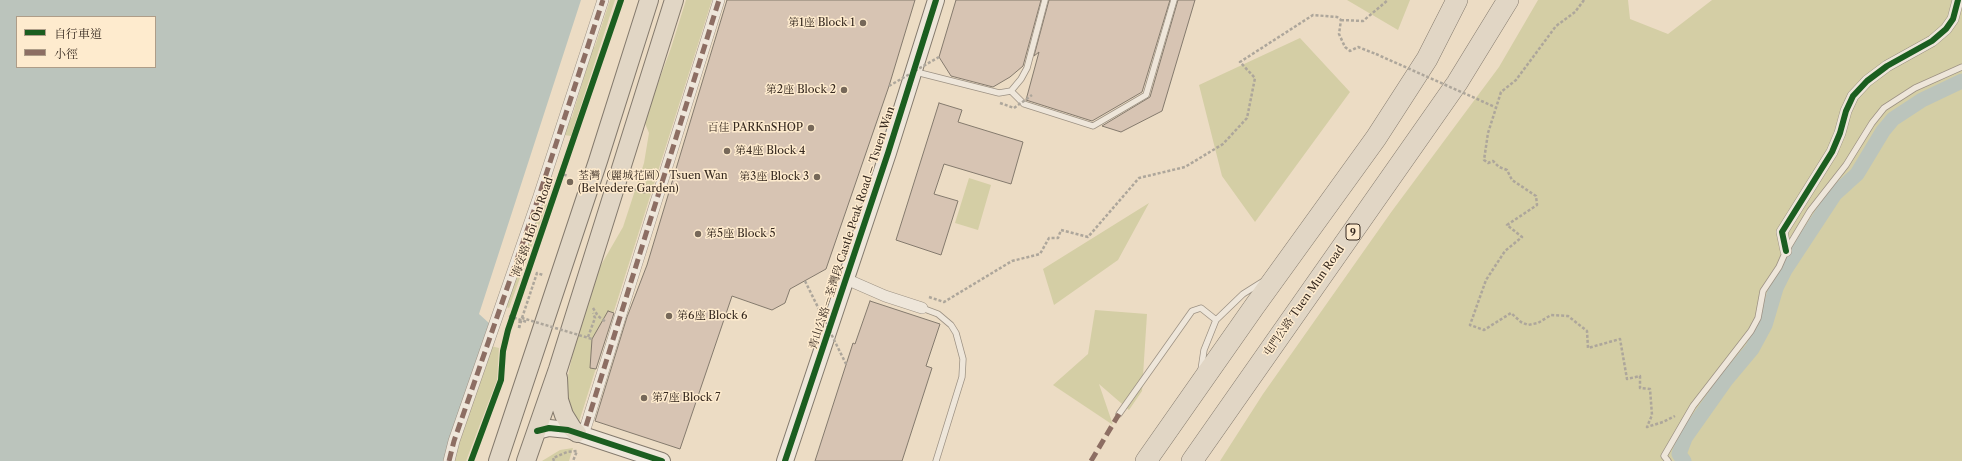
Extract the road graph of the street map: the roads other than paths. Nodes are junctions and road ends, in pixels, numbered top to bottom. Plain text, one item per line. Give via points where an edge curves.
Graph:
1 (603, 0) edge
2 (649, 0) edge
3 (674, 0) edge
4 (719, 0) edge
5 (936, 0) edge
6 (1045, 0) edge
7 (1174, 0) edge
8 (1458, 0) edge
9 (1508, 0) edge
10 (1958, 0) edge
11 (1962, 67) edge
12 (914, 71) junction
13 (1010, 91) junction
14 (1786, 251) junction
15 (1281, 269) junction
16 (846, 279) junction
17 (922, 308) joint
18 (1216, 320) junction
19 (558, 369) junction
20 (1198, 386) junction
21 (1119, 414) dead end
22 (537, 430) junction
23 (581, 430) junction
24 (654, 460) edge
25 (449, 461) edge
26 (498, 461) edge
27 (503, 461) edge
28 (526, 461) edge
29 (785, 461) edge
30 (936, 461) edge
31 (1146, 461) edge
32 (1192, 461) edge
33 (1668, 461) edge

1 - 25 street
2 - 26 main road
3 - 19 main road
4 - 23 street
5 - 12 street, 青山公路－荃灣段 Castle Peak Road – Tsuen Wan
6 - 13 lane via 1027,68
7 - 13 lane via 1146,95 1093,126 1024,104
8 - 15 highway via 1427,60 1376,138
9 - 32 highway, 屯門公路 Tuen Mun Road / 9 via 1452,90
10 - 14 street via 1953,19 1946,29 1932,41 1887,66 1853,96 1832,152 1782,232
11 - 14 lane via 1915,88 1884,108 1846,166 1810,211
12 - 13 lane via 999,93
12 - 16 street, 青山公路－荃灣段 Castle Peak Road – Tsuen Wan
14 - 33 lane via 1763,291 1758,318 1751,331 1693,406 1664,456
15 - 18 lane via 1243,294
15 - 20 highway
16 - 17 street
16 - 29 street, 青山公路－荃灣段 Castle Peak Road – Tsuen Wan
17 - 30 lane via 938,314 951,325 956,333 963,359 962,378
18 - 20 lane via 1204,350
18 - 21 lane via 1201,308 1192,311
19 - 22 main road
19 - 23 main road via 561,405 567,422
20 - 31 highway
22 - 23 street
22 - 27 main road via 520,440
22 - 28 main road
23 - 24 street

